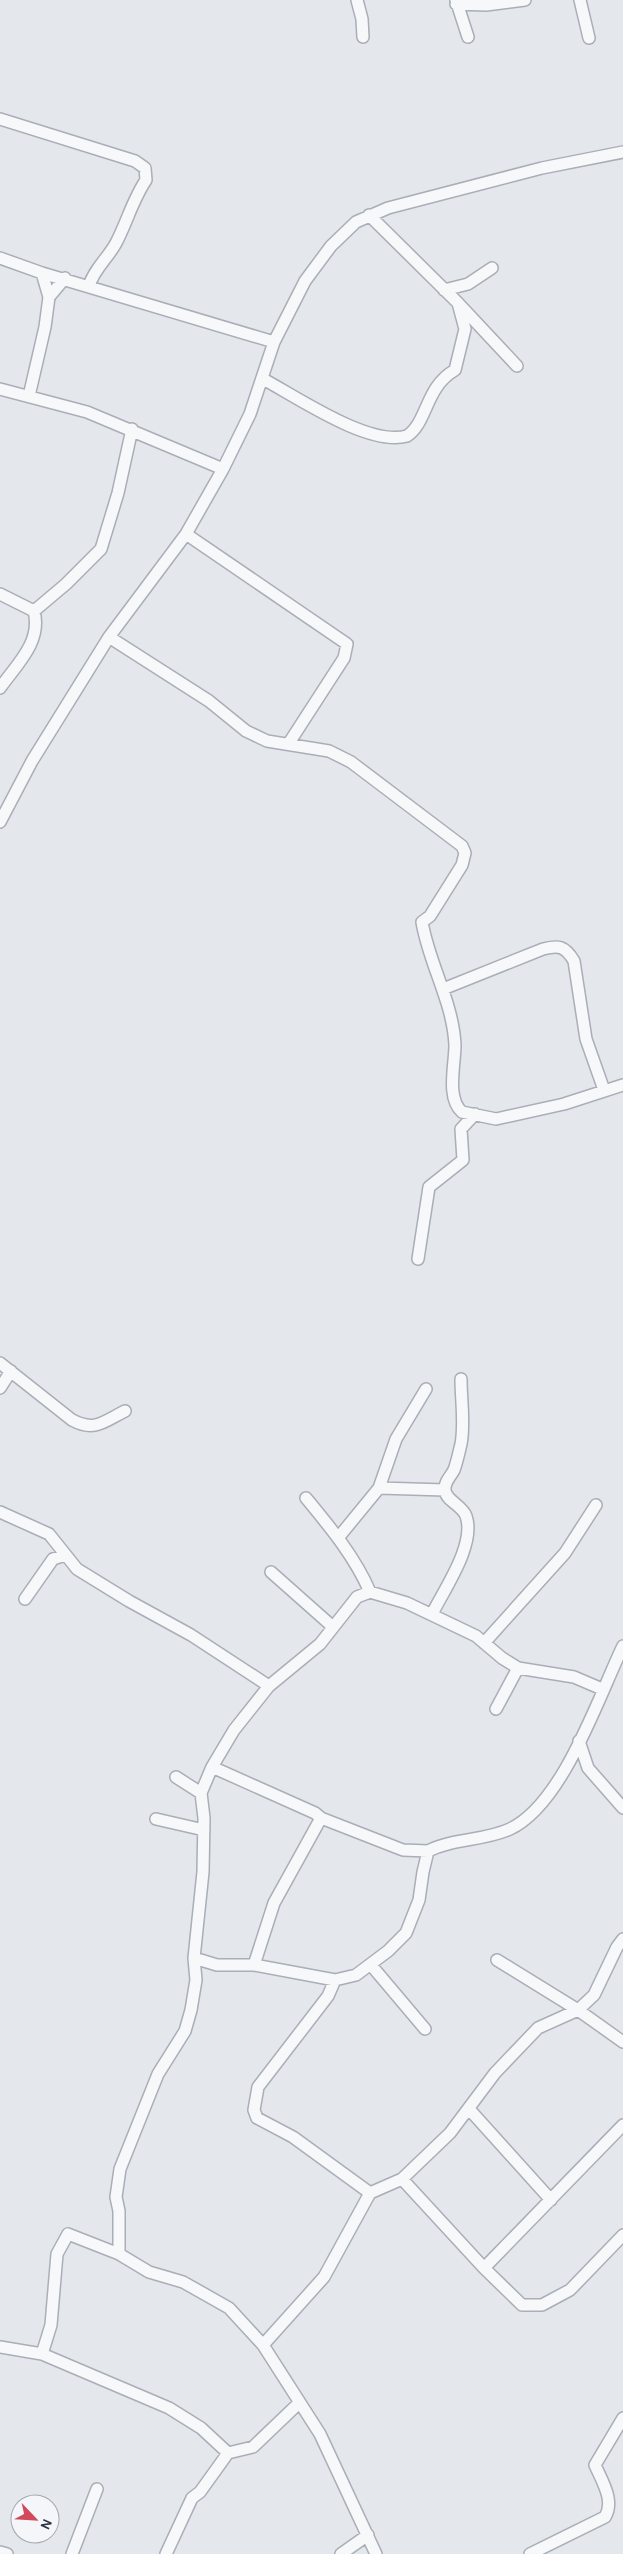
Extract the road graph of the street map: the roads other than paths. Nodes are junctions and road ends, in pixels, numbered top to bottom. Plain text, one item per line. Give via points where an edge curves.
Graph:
1 (357, 0) edge
2 (525, 0) edge
3 (580, 0) edge
4 (456, 2) edge
5 (363, 37) dead end
6 (468, 37) dead end
7 (589, 38) dead end
8 (0, 119) edge
9 (623, 152) edge
10 (369, 215) junction
11 (0, 258) edge
12 (492, 268) dead end
13 (42, 274) junction
14 (65, 278) junction
15 (89, 286) junction
16 (444, 290) junction
17 (49, 298) junction
18 (458, 303) junction
19 (274, 342) junction
20 (517, 366) dead end
21 (263, 380) junction
22 (0, 388) edge
23 (28, 396) junction
24 (132, 430) junction
25 (224, 468) junction
26 (186, 534) junction
27 (0, 594) edge
28 (34, 611) junction
29 (110, 637) junction
30 (0, 688) edge
31 (289, 743) junction
32 (0, 822) edge
33 (443, 989) junction
34 (623, 1085) edge
35 (604, 1090) junction
36 (475, 1114) junction
37 (418, 1259) dead end
38 (0, 1363) edge
39 (11, 1371) junction
40 (461, 1379) dead end
41 (0, 1388) edge
42 (426, 1389) dead end
43 (124, 1412) dead end
44 (379, 1488) junction
45 (444, 1490) junction
46 (306, 1498) dead end
47 (596, 1505) dead end
48 (0, 1512) edge
49 (338, 1538) junction
50 (65, 1555) junction
51 (271, 1572) dead end
52 (370, 1592) junction
53 (25, 1599) dead end
54 (432, 1614) junction
55 (333, 1627) junction
56 (484, 1643) junction
57 (623, 1646) edge
58 (518, 1668) junction
59 (270, 1686) junction
60 (602, 1689) junction
61 (496, 1709) dead end
62 (579, 1741) junction
63 (212, 1767) junction
64 (176, 1777) dead end
65 (201, 1793) junction
66 (623, 1808) edge
67 (321, 1818) junction
68 (156, 1819) dead end
69 (204, 1830) junction
70 (428, 1851) junction
71 (623, 1939) edge
72 (194, 1958) junction
73 (497, 1960) dead end
74 (254, 1965) junction
75 (371, 1965) junction
76 (335, 1980) junction
77 (578, 2010) junction
78 (425, 2029) dead end
79 (623, 2042) edge
80 (469, 2109) junction
81 (623, 2125) edge
82 (402, 2179) junction
83 (370, 2194) junction
84 (551, 2200) junction
85 (623, 2235) edge
86 (120, 2254) junction
87 (484, 2268) junction
88 (263, 2345) junction
89 (0, 2347) edge
90 (42, 2354) junction
91 (299, 2403) junction
92 (623, 2418) edge
93 (228, 2453) junction
94 (97, 2489) dead end
95 (368, 2535) junction
96 (0, 2552) edge
97 (7, 2554) edge
98 (72, 2554) edge
99 (166, 2554) edge
100 (341, 2554) edge
101 (376, 2554) edge
102 (530, 2554) edge

1 - 5 street
2 - 4 street via 486,5
3 - 7 street
4 - 6 street
8 - 15 street via 135,160 145,168 146,180 115,244 91,278
9 - 10 street via 542,168
10 - 16 street
10 - 19 street via 356,222 331,246 305,281
11 - 13 street
12 - 16 street via 468,284
13 - 14 street
13 - 17 street
14 - 15 street
14 - 17 street
15 - 19 street
16 - 18 street
17 - 23 street
18 - 20 street
18 - 21 street via 465,329 455,370 434,388 407,436 384,436 349,427
19 - 21 street
21 - 25 street
22 - 23 street
23 - 24 street via 87,412
24 - 25 street
24 - 28 street via 101,548
25 - 26 street
26 - 29 street
26 - 31 street via 347,644 344,658
27 - 28 street
28 - 30 street via 38,624 31,645
29 - 31 street via 209,701 246,731 267,741
29 - 32 street via 32,761
31 - 33 street via 329,750 350,762 462,846 465,853 462,865 430,916 422,922
33 - 35 street via 543,949 558,945 568,950 574,960 586,1039
33 - 36 street via 454,1044 453,1101 462,1112
34 - 35 street
35 - 36 street via 564,1104 496,1119
36 - 37 street via 460,1129 463,1160 429,1187
38 - 39 street
39 - 41 street
39 - 43 street via 84,1426 92,1427
40 - 45 street via 461,1442 454,1470
42 - 44 street via 396,1438
44 - 45 street
44 - 49 street
45 - 54 street via 465,1512 469,1535
46 - 49 street
47 - 56 street via 565,1553
48 - 50 street via 49,1534
49 - 52 street via 363,1575
50 - 53 street via 53,1559
50 - 59 street via 77,1569 170,1622
51 - 55 street
52 - 54 street
52 - 55 street via 357,1597
54 - 56 street
55 - 59 street via 320,1644
56 - 58 street
57 - 60 street
58 - 60 street via 574,1677
58 - 61 street
59 - 63 street via 234,1730
60 - 62 street
62 - 66 street via 588,1768
62 - 70 street via 568,1768 536,1809 510,1829 441,1844
63 - 65 street
63 - 67 street via 316,1812
64 - 65 street
65 - 69 street
67 - 70 street via 403,1850
67 - 74 street via 274,1903
68 - 69 street
69 - 72 street
70 - 75 street via 419,1900 406,1933
71 - 77 street via 594,1994
72 - 74 street via 217,1965
72 - 86 street via 196,1980 185,2031 158,2074 120,2169 116,2197
73 - 77 street
74 - 76 street
75 - 76 street via 356,1975
75 - 78 street
76 - 83 street via 328,1996 258,2088 254,2110 257,2118 293,2137
77 - 79 street
77 - 80 street via 538,2028 495,2072
80 - 82 street via 450,2134
80 - 84 street
81 - 84 street
82 - 83 street
82 - 87 street
83 - 88 street via 324,2277
84 - 87 street
85 - 87 street via 570,2290 542,2305 522,2305
86 - 88 street via 149,2272 182,2282 229,2308
86 - 90 street via 68,2234 57,2254 51,2325
88 - 91 street
89 - 90 street
90 - 93 street via 169,2408 201,2428
91 - 93 street via 253,2447
91 - 95 street via 320,2434
92 - 102 street via 595,2465 607,2492 609,2510 605,2517
93 - 99 street via 192,2498
94 - 98 street
95 - 100 street
95 - 101 street
96 - 97 street

